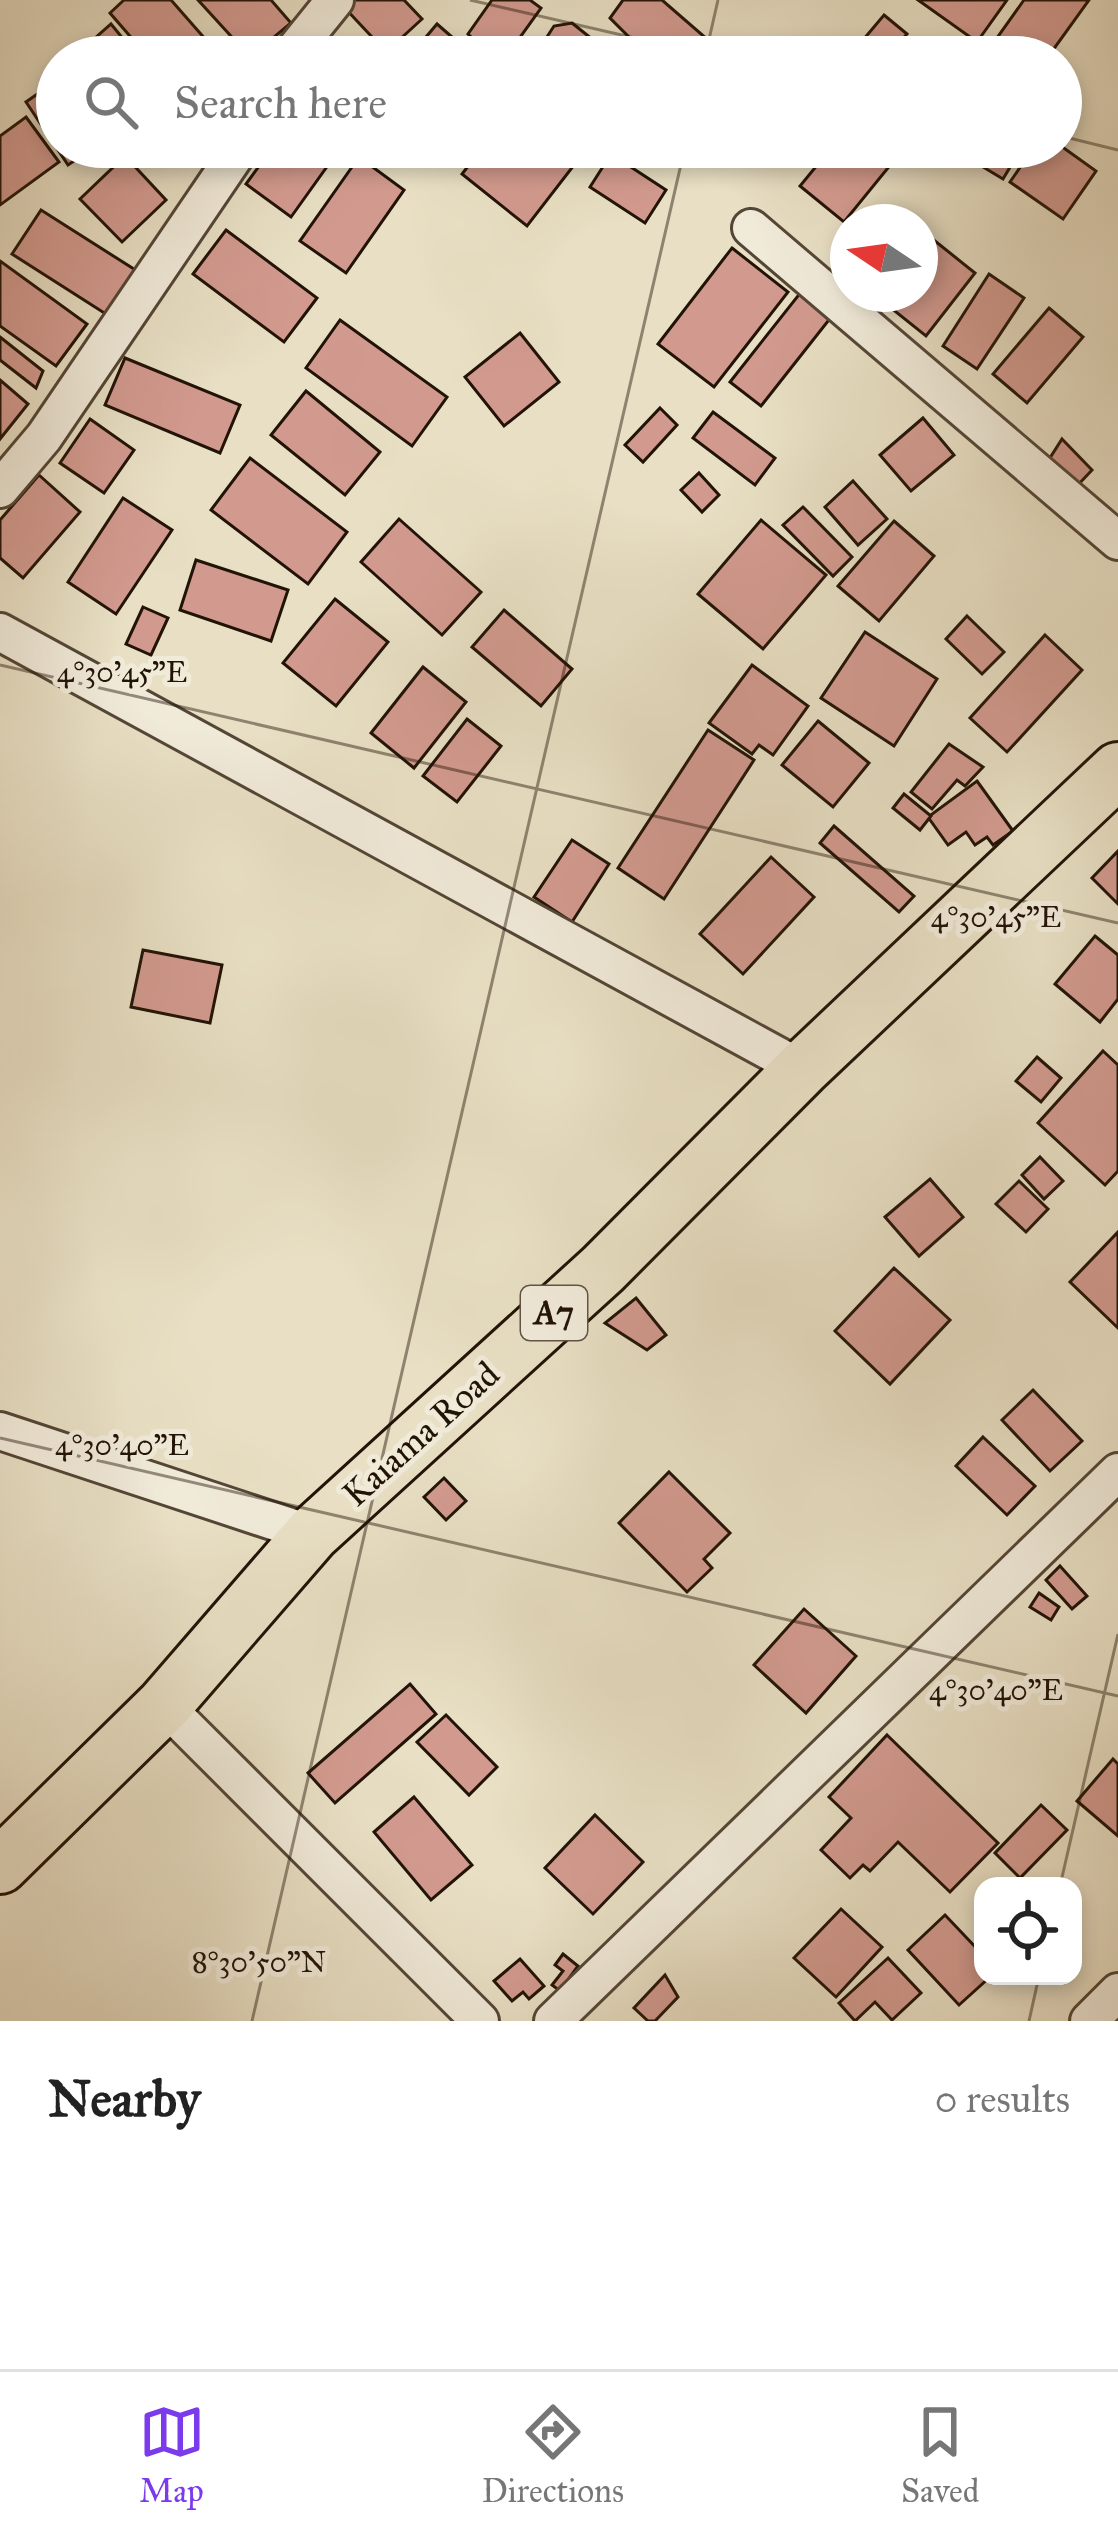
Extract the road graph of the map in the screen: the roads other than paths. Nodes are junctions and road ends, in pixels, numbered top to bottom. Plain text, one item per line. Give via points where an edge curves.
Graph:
1 (335, 0) edge
2 (306, 36) edge
3 (227, 168) edge
4 (751, 229) dead end
5 (0, 489) edge
6 (1118, 542) edge
7 (0, 632) edge
8 (1118, 770) edge
9 (802, 1069) junction
10 (0, 1431) edge
11 (1118, 1472) edge
12 (312, 1534) junction
13 (164, 1705) junction
14 (0, 1866) edge
15 (1118, 1992) edge
16 (480, 2021) edge
17 (554, 2021) edge
18 (1089, 2021) edge

1 - 2 street
3 - 5 street
4 - 6 street
7 - 9 street
8 - 9 highway, Kaiama Road / A7
9 - 12 highway, Kaiama Road / A7 via 603,1269
10 - 12 street
11 - 17 street
12 - 13 highway, Kaiama Road / A7
13 - 14 highway, Kaiama Road / A7
13 - 16 street
15 - 18 street

